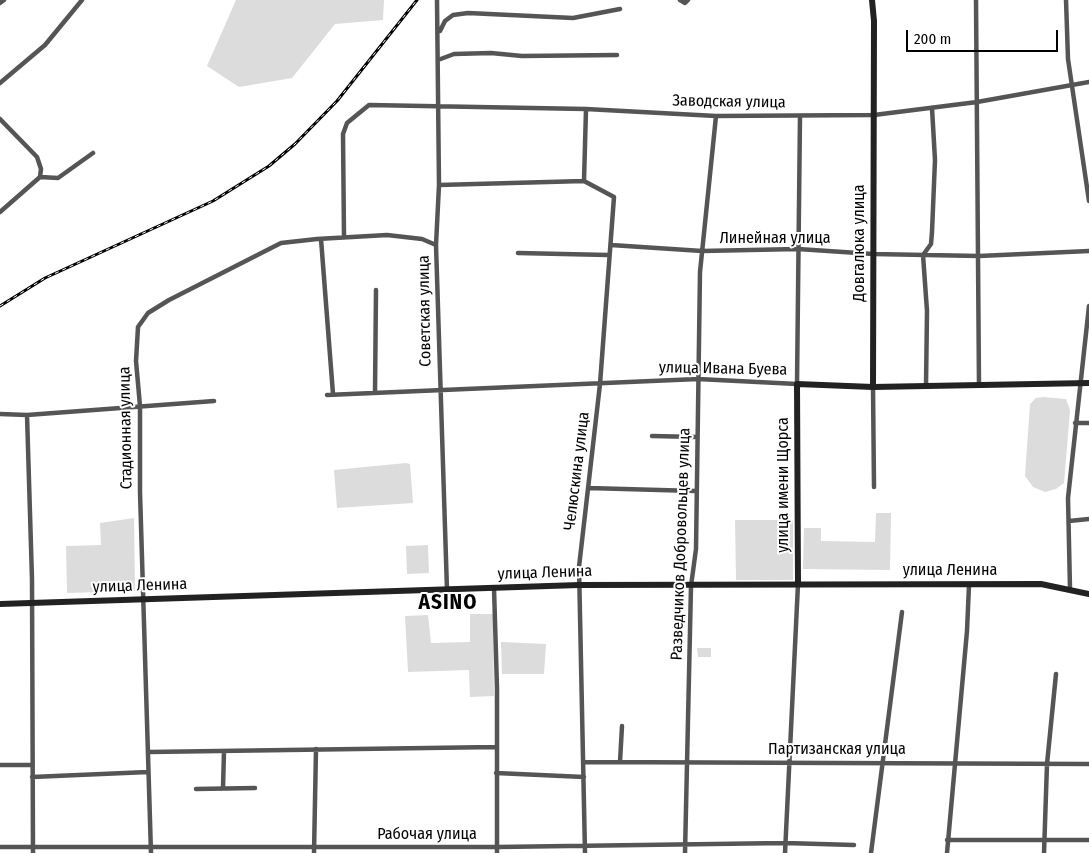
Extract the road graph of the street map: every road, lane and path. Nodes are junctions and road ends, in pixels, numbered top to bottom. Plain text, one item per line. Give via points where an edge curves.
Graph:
1 (4, 0) edge
2 (82, 0) edge
3 (437, 0) edge
4 (680, 0) edge
5 (688, 0) edge
6 (872, 0) edge
7 (976, 0) edge
8 (1066, 0) edge
9 (0, 3) edge
10 (620, 9) dead end
11 (439, 32) junction
12 (617, 55) dead end
13 (438, 60) junction
14 (1089, 82) edge
15 (0, 83) edge
16 (1072, 84) junction
17 (977, 102) junction
18 (437, 107) junction
19 (932, 108) junction
20 (586, 109) junction
21 (874, 115) junction
22 (716, 116) junction
23 (800, 116) junction
24 (0, 118) edge
25 (92, 153) dead end
26 (40, 178) junction
27 (584, 181) junction
28 (439, 184) junction
29 (1089, 201) edge
30 (0, 212) edge
31 (322, 238) junction
32 (344, 238) junction
33 (436, 245) junction
34 (611, 245) junction
35 (798, 249) junction
36 (702, 251) junction
37 (518, 252) dead end
38 (1089, 252) edge
39 (873, 254) junction
40 (608, 255) junction
41 (923, 255) junction
42 (979, 256) junction
43 (376, 290) dead end
44 (1089, 306) edge
45 (698, 379) junction
46 (1079, 383) junction
47 (1089, 383) edge
48 (600, 384) junction
49 (797, 384) junction
50 (979, 385) junction
51 (873, 386) junction
52 (926, 386) junction
53 (439, 389) junction
54 (375, 392) junction
55 (214, 401) dead end
56 (140, 406) junction
57 (0, 414) edge
58 (27, 415) junction
59 (1075, 423) junction
60 (1089, 423) edge
61 (652, 436) dead end
62 (697, 438) junction
63 (874, 487) dead end
64 (588, 488) junction
65 (696, 491) junction
66 (1089, 519) edge
67 (1069, 521) junction
68 (798, 584) junction
69 (579, 585) junction
70 (969, 585) junction
71 (691, 586) junction
72 (494, 588) junction
73 (1070, 589) junction
74 (447, 590) junction
75 (1089, 594) edge
76 (144, 600) junction
77 (31, 603) junction
78 (0, 604) edge
79 (902, 612) dead end
80 (1056, 674) dead end
81 (622, 726) dead end
82 (496, 747) junction
83 (316, 749) junction
84 (224, 751) junction
85 (149, 752) junction
86 (584, 762) junction
87 (620, 762) junction
88 (688, 762) junction
89 (955, 762) junction
90 (788, 763) junction
91 (882, 763) junction
92 (1046, 764) junction
93 (1089, 764) edge
94 (0, 765) edge
95 (32, 765) junction
96 (148, 772) junction
97 (496, 773) junction
98 (32, 777) junction
99 (584, 777) junction
100 (223, 788) junction
101 (255, 788) dead end
102 (196, 789) dead end
103 (1044, 839) junction
104 (947, 840) junction
105 (1089, 840) edge
106 (785, 843) junction
107 (686, 845) junction
108 (854, 845) dead end
109 (585, 846) junction
110 (0, 847) edge
111 (33, 847) junction
112 (82, 850) edge
113 (151, 850) edge
114 (314, 850) edge
115 (392, 850) edge
116 (426, 850) edge
117 (497, 850) edge
118 (221, 851) edge
119 (33, 853) edge
120 (585, 853) edge
121 (685, 853) edge
122 (784, 853) edge
123 (871, 853) edge
124 (947, 853) edge
125 (1044, 853) edge

1 - 9 street
2 - 15 street via 44,44
3 - 11 street, Советская улица
4 - 5 street via 685,3
6 - 21 main road, Довгалюка улица
7 - 17 street
8 - 16 street
10 - 11 street via 573,18 452,15
11 - 13 street, Советская улица
12 - 13 street via 454,54
13 - 18 street, Советская улица
14 - 16 street, Заводская улица
16 - 17 street, Заводская улица
16 - 29 street
17 - 19 street, Заводская улица
17 - 42 street
18 - 20 street, Заводская улица
18 - 28 street, Советская улица
18 - 32 street, Заводская улица via 369,105 347,123 343,134
19 - 21 street, Заводская улица
19 - 41 street via 935,160 932,232 931,244
20 - 22 street, Заводская улица
20 - 27 street
21 - 23 street, Заводская улица
21 - 39 main road, Довгалюка улица
22 - 23 street, Заводская улица
22 - 36 street, Разведчиков Добровольцев улица
23 - 35 street, улица имени Щорса
24 - 26 street via 37,157
25 - 26 street via 58,178
26 - 30 street
27 - 28 street
27 - 34 street, Челюскина улица via 614,197
28 - 33 street, Советская улица
31 - 32 street, Стадионная улица
31 - 54 street, улица Ивана Буева via 330,394
31 - 56 street, Стадионная улица via 281,243 185,290 148,313 137,334
32 - 33 street, Стадионная улица via 387,235 422,239
33 - 53 street, Советская улица
34 - 36 street, Линейная улица
34 - 40 street, Челюскина улица
35 - 36 street, Линейная улица
35 - 39 street, Линейная улица
35 - 49 street, улица имени Щорса
36 - 45 street, Разведчиков Добровольцев улица
37 - 40 street
38 - 42 street, Линейная улица
39 - 41 street, Линейная улица
39 - 51 main road, Довгалюка улица
40 - 48 street, Челюскина улица
41 - 42 street, Линейная улица
41 - 52 street via 927,311
42 - 50 street
43 - 54 street
44 - 46 street
45 - 48 street, улица Ивана Буева
45 - 49 street, улица Ивана Буева
45 - 62 street, Разведчиков Добровольцев улица
46 - 47 main road, улица Ивана Буева
46 - 50 main road, улица Ивана Буева
46 - 59 street
48 - 53 street, улица Ивана Буева
48 - 64 street, Челюскина улица
49 - 51 main road, улица Ивана Буева
49 - 68 main road, улица имени Щорса
50 - 52 main road, улица Ивана Буева
51 - 52 main road, улица Ивана Буева
51 - 63 street, Довгалюка улица
53 - 54 street, улица Ивана Буева
53 - 74 street, Советская улица
55 - 56 street
56 - 58 street
56 - 76 street, Стадионная улица
57 - 58 street
58 - 77 street
59 - 60 street
59 - 67 street
61 - 62 street
62 - 65 street, Разведчиков Добровольцев улица
64 - 65 street
64 - 69 street, Челюскина улица
65 - 71 street, Разведчиков Добровольцев улица via 696,550
66 - 67 street
67 - 73 street
68 - 70 main road, улица Ленина
68 - 71 main road, улица Ленина
68 - 90 street, улица имени Щорса
69 - 71 main road, улица Ленина
69 - 72 main road, улица Ленина
69 - 86 street, Челюскина улица
70 - 73 main road, улица Ленина via 1041,584
70 - 89 street
71 - 88 street, Разведчиков Добровольцев улица
72 - 74 main road, улица Ленина
72 - 82 street
73 - 75 main road, улица Ленина
74 - 76 main road, улица Ленина
76 - 77 main road, улица Ленина
76 - 85 street, Стадионная улица
77 - 78 main road, улица Ленина
77 - 95 street
79 - 91 street
80 - 92 street
81 - 87 street
82 - 83 street
82 - 97 street
83 - 84 street
83 - 114 street
84 - 85 street
84 - 100 street
85 - 96 street, Стадионная улица
86 - 87 street, Партизанская улица
86 - 99 street, Челюскина улица
87 - 88 street, Партизанская улица
88 - 90 street, Партизанская улица
88 - 107 street, Разведчиков Добровольцев улица
89 - 91 street, Партизанская улица
89 - 92 street, Партизанская улица
89 - 104 street
90 - 91 street, Партизанская улица
90 - 106 street, улица имени Щорса
91 - 123 street
92 - 93 street, Партизанская улица
92 - 103 street
94 - 95 street
95 - 98 street
96 - 98 street
96 - 113 street, Стадионная улица
97 - 99 street
97 - 117 street
98 - 111 street
99 - 109 street, Челюскина улица
100 - 101 street
100 - 102 street
103 - 104 street
103 - 105 street
103 - 125 street
104 - 124 street
106 - 107 street, Рабочая улица
106 - 108 street, Рабочая улица
106 - 122 street, улица имени Щорса
107 - 109 street, Рабочая улица
107 - 121 street, Разведчиков Добровольцев улица
109 - 117 street, Рабочая улица
109 - 120 street, Челюскина улица
110 - 111 street, Рабочая улица
111 - 112 street, Рабочая улица
111 - 119 street
112 - 113 street, Рабочая улица
113 - 118 street, Рабочая улица
114 - 115 street, Рабочая улица
114 - 118 street, Рабочая улица
115 - 116 street, Рабочая улица
116 - 117 street, Рабочая улица

